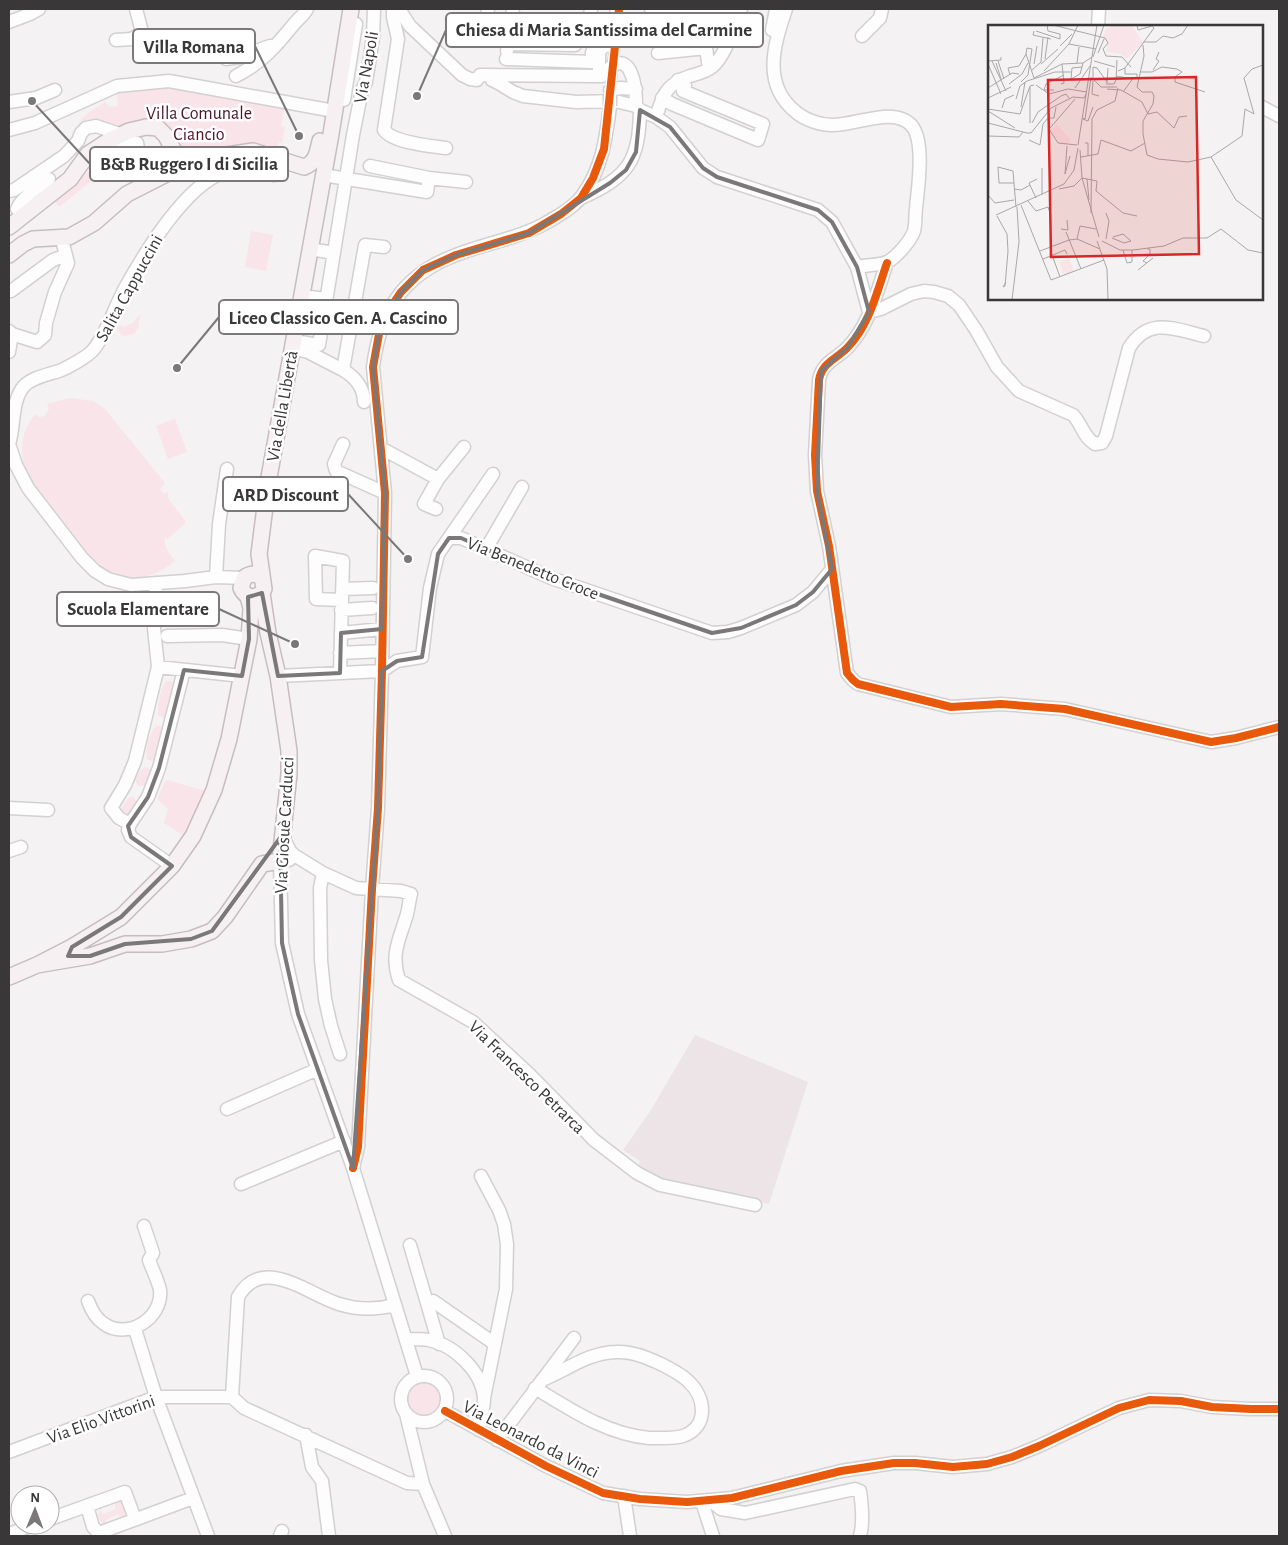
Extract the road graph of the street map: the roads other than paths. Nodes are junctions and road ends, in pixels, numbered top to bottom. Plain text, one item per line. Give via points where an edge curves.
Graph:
1 (136, 9) edge
2 (351, 9) edge
3 (358, 9) edge
4 (374, 9) edge
5 (393, 9) edge
6 (399, 9) edge
7 (488, 9) edge
8 (513, 9) edge
9 (592, 9) edge
10 (617, 9) edge
11 (776, 9) edge
12 (786, 9) edge
13 (882, 9) edge
14 (1099, 9) edge
15 (652, 10) edge
16 (32, 11) edge
17 (306, 11) edge
18 (739, 13) edge
19 (9, 22) edge
20 (652, 24) dead end
21 (1098, 25) edge
22 (510, 29) junction
23 (731, 34) junction
24 (862, 36) dead end
25 (116, 40) dead end
26 (646, 40) dead end
27 (775, 40) junction
28 (508, 44) junction
29 (275, 46) junction
30 (600, 52) junction
31 (658, 53) dead end
32 (226, 58) dead end
33 (506, 59) junction
34 (709, 69) junction
35 (236, 76) dead end
36 (497, 76) junction
37 (599, 76) junction
38 (678, 80) junction
39 (636, 89) junction
40 (55, 90) dead end
41 (662, 98) junction
42 (9, 102) edge
43 (638, 108) junction
44 (1263, 108) edge
45 (334, 111) junction
46 (1279, 116) edge
47 (656, 117) junction
48 (9, 130) edge
49 (354, 130) junction
50 (333, 131) junction
51 (117, 136) junction
52 (446, 148) dead end
53 (134, 156) dead end
54 (280, 159) junction
55 (182, 166) junction
56 (370, 166) dead end
57 (323, 176) junction
58 (429, 178) junction
59 (594, 178) junction
60 (49, 179) dead end
61 (348, 180) junction
62 (466, 182) dead end
63 (610, 183) junction
64 (9, 191) edge
65 (581, 198) junction
66 (17, 212) edge
67 (9, 227) edge
68 (64, 237) junction
69 (384, 247) dead end
70 (310, 249) junction
71 (334, 253) junction
72 (9, 255) edge
73 (66, 255) junction
74 (887, 263) junction
75 (857, 267) junction
76 (11, 291) dead end
77 (302, 296) junction
78 (326, 299) junction
79 (869, 312) junction
80 (10, 333) edge
81 (1204, 336) dead end
82 (293, 344) junction
83 (9, 352) edge
84 (343, 370) junction
85 (364, 402) dead end
86 (9, 444) edge
87 (343, 444) dead end
88 (464, 447) dead end
89 (381, 448) junction
90 (227, 469) dead end
91 (493, 474) dead end
92 (438, 479) junction
93 (522, 487) dead end
94 (385, 493) junction
95 (436, 509) dead end
96 (449, 538) junction
97 (486, 549) junction
98 (832, 569) junction
99 (218, 577) junction
100 (156, 583) junction
101 (251, 584) junction
102 (373, 588) dead end
103 (342, 600) junction
104 (372, 608) dead end
105 (382, 629) junction
106 (341, 633) junction
107 (167, 636) dead end
108 (249, 639) junction
109 (382, 651) junction
110 (340, 653) junction
111 (158, 667) junction
112 (184, 670) junction
113 (382, 671) junction
114 (340, 673) junction
115 (242, 676) junction
116 (278, 676) junction
117 (1279, 728) edge
118 (9, 808) edge
119 (48, 810) dead end
120 (130, 824) junction
121 (282, 835) junction
122 (280, 861) junction
123 (302, 861) junction
124 (262, 864) junction
125 (172, 866) junction
126 (323, 873) junction
127 (372, 889) junction
128 (121, 917) junction
129 (125, 944) junction
130 (71, 953) junction
131 (9, 977) edge
132 (340, 1054) dead end
133 (318, 1069) junction
134 (227, 1109) dead end
135 (344, 1141) junction
136 (353, 1168) junction
137 (481, 1176) dead end
138 (241, 1184) dead end
139 (755, 1206) dead end
140 (144, 1226) dead end
141 (410, 1245) dead end
142 (88, 1301) dead end
143 (427, 1303) junction
144 (395, 1305) junction
145 (135, 1329) junction
146 (574, 1338) dead end
147 (406, 1339) junction
148 (439, 1344) junction
149 (495, 1344) junction
150 (417, 1376) junction
151 (538, 1384) junction
152 (156, 1397) junction
153 (232, 1397) junction
154 (484, 1398) junction
155 (1279, 1409) edge
156 (444, 1411) junction
157 (406, 1414) junction
158 (430, 1422) junction
159 (479, 1430) junction
160 (306, 1435) junction
161 (497, 1440) junction
162 (413, 1444) junction
163 (9, 1452) edge
164 (423, 1484) junction
165 (624, 1496) junction
166 (193, 1498) junction
167 (707, 1501) junction
168 (87, 1506) junction
169 (60, 1515) edge
170 (135, 1519) junction
171 (208, 1536) edge
172 (329, 1536) edge
173 (445, 1536) edge
174 (630, 1536) edge
175 (713, 1536) edge
176 (860, 1536) edge

1 - 25 street via 142,32 132,39
2 - 45 main road, Via della Libertà
3 - 50 street via 340,122
4 - 49 street, Via Napoli via 366,82
5 - 52 street via 398,39 384,125 386,133 406,141
6 - 36 street via 410,26 462,75 477,80 480,75
7 - 22 street via 486,25
8 - 22 street
9 - 28 street via 584,26 575,26 575,45
10 - 30 street via 614,42 604,46
11 - 27 street via 772,28
12 - 27 street
13 - 24 street via 880,18
14 - 21 street
15 - 18 street
16 - 19 street
17 - 29 street
18 - 20 street
18 - 23 street
22 - 28 street
23 - 26 street
23 - 34 street via 722,54
27 - 74 street via 773,63 778,92 788,106 802,116 832,125 895,117 912,126 920,163 914,231
28 - 33 street
29 - 32 street
29 - 35 street via 252,68
30 - 33 street via 592,52 592,62
30 - 37 street
31 - 34 street via 706,48
33 - 36 street
34 - 38 street
36 - 37 street
36 - 43 street via 492,80 523,96 576,102 615,101
37 - 39 street via 613,65 620,64 632,73
38 - 41 street
38 - 41 street via 685,86 683,91 763,124 758,140
39 - 43 street
39 - 59 street via 620,88 610,93 604,149
40 - 42 street via 36,98
41 - 47 street
43 - 47 street
43 - 63 street via 636,152 626,170
44 - 46 street
45 - 48 street via 169,81 117,86 42,120
45 - 50 main road, Via della Libertà
47 - 75 street via 670,128 703,168 717,177 818,210 832,222
49 - 50 street
49 - 61 street, Via Napoli
50 - 54 main road via 320,138 316,159 311,164 304,167
50 - 57 main road, Via della Libertà
51 - 53 street via 120,146 138,143 140,153
51 - 55 main road via 146,127 158,128
51 - 64 street via 96,126 84,130 78,141 56,162
51 - 66 main road via 88,154 70,179 31,209
54 - 55 main road via 246,152
54 - 86 street, Salita Cappuccini via 274,175 236,170 213,177 174,213 125,288 92,352 24,386 17,400
55 - 68 main road via 127,194 94,223
56 - 58 street
57 - 61 street
57 - 70 main road, Via della Libertà
58 - 61 street via 427,192
58 - 62 street
59 - 63 street
59 - 65 street
60 - 66 street via 19,205
61 - 71 street, Via Napoli
63 - 65 street
65 - 89 street via 529,232 456,254 423,270 402,292 388,311 373,367
66 - 67 main road
68 - 72 main road via 33,239
68 - 73 street
69 - 84 street via 365,245
70 - 71 street
70 - 77 main road, Via della Libertà
71 - 78 street, Via Napoli
73 - 76 street via 53,260
73 - 80 street via 68,263 55,292 43,338 33,342
74 - 75 street
74 - 79 street
75 - 79 street
77 - 78 street
77 - 82 main road, Via della Libertà
78 - 82 street, Via Napoli via 319,345
79 - 81 street via 924,291 948,296 959,305 997,367 1019,392 1073,415 1088,440 1095,444 1104,441 1129,348 1137,339 1152,328 1161,327
79 - 98 street via 848,348 820,371 815,455 817,491
80 - 83 street
82 - 84 street
82 - 101 main road, Via della Libertà
84 - 85 street via 359,385
86 - 100 street, Salita Cappuccini via 28,488 95,571 119,583
87 - 94 street via 334,464 336,470
88 - 92 street
89 - 92 street
89 - 94 street
90 - 99 street via 219,524
91 - 96 street
92 - 95 street via 424,504
93 - 97 street
94 - 105 street
96 - 97 street, Via Benedetto Croce via 462,538
96 - 113 street, Via Benedetto Croce via 438,554 430,588 422,657 397,661
97 - 98 street, Via Benedetto Croce via 551,578 712,633 728,632 796,605 813,592
98 - 117 street via 847,673 858,684 951,707 1001,704 1065,709 1211,742
99 - 100 street, Salita Cappuccini
99 - 101 street, Salita Cappuccini
100 - 111 street via 154,628
101 - 108 main road
101 - 116 main road, Via Giosuè Carducci via 268,633
102 - 103 street
103 - 103 street via 316,599 315,556 343,561
103 - 104 street
103 - 106 street
105 - 106 street
105 - 109 street
106 - 110 street
107 - 108 street via 222,635
108 - 115 main road
109 - 110 street
109 - 113 street
110 - 114 street
111 - 112 street
111 - 120 street via 135,761 126,785 111,808
112 - 115 street
112 - 120 street via 159,768 148,797
113 - 114 street, Via Benedetto Croce
113 - 127 street
114 - 116 street, Via Benedetto Croce
115 - 125 main road via 214,790 193,836
116 - 121 main road, Via Giosuè Carducci via 289,751
118 - 119 street
120 - 125 street via 128,830 132,837
121 - 122 main road, Via Giosuè Carducci
121 - 123 street via 290,851
121 - 124 main road
122 - 123 street, Via Francesco Petrarca
122 - 124 main road
122 - 133 street, Via Giosuè Carducci via 282,943 298,1014
123 - 126 street, Via Francesco Petrarca
124 - 129 main road via 226,917 212,931 162,944
125 - 128 main road
126 - 127 street, Via Francesco Petrarca via 356,888
126 - 132 street via 320,897 323,984
127 - 136 street via 358,1147
127 - 139 street, Via Francesco Petrarca via 410,894 396,946 395,968 399,980 474,1022 594,1140 637,1174 660,1185
128 - 129 main road via 117,932
128 - 130 main road
129 - 130 main road via 90,956
130 - 131 main road
133 - 134 street
133 - 135 street, Via Giosuè Carducci
135 - 136 street, Via Giosuè Carducci
135 - 138 street
136 - 144 street, Via Giosuè Carducci
137 - 149 street via 499,1210 507,1244 506,1289
140 - 145 street via 153,1253 149,1260 160,1290 153,1315
141 - 143 street
142 - 145 street via 104,1324 118,1329
143 - 148 street
143 - 149 street via 433,1301
144 - 147 street
144 - 153 street via 365,1310 338,1304 277,1277 253,1280 243,1287 238,1297
145 - 152 street
146 - 151 street
147 - 148 street
147 - 150 street
148 - 154 street via 465,1362 478,1378
149 - 154 street
150 - 156 street via 433,1377 445,1387 447,1403
150 - 157 street via 404,1386 401,1394 400,1402
151 - 151 street via 589,1356 632,1353 690,1382 700,1396 703,1410 695,1430 682,1436 635,1436 584,1417
151 - 161 street
152 - 153 street, Via Elio Vittorini
152 - 163 street, Via Elio Vittorini
152 - 166 street
153 - 160 street via 244,1408
154 - 159 street
155 - 167 street, Via Leonardo da Vinci via 1149,1400 1119,1408 1039,1446 987,1464 894,1463 841,1471 732,1498
156 - 158 street
156 - 159 street, Via Leonardo da Vinci
157 - 158 street via 417,1422
157 - 162 street
158 - 162 street via 419,1432
159 - 161 street, Via Leonardo da Vinci
160 - 164 street via 407,1483
160 - 172 street via 312,1467 322,1481
161 - 165 street, Via Leonardo da Vinci via 603,1493
162 - 164 street
164 - 173 street
165 - 167 street, Via Leonardo da Vinci
165 - 174 street
166 - 170 street
166 - 171 street
167 - 175 street
167 - 176 street via 721,1510 745,1513 855,1489 860,1491 861,1497
168 - 169 street
168 - 170 street via 93,1527 99,1532
168 - 170 street via 125,1492

